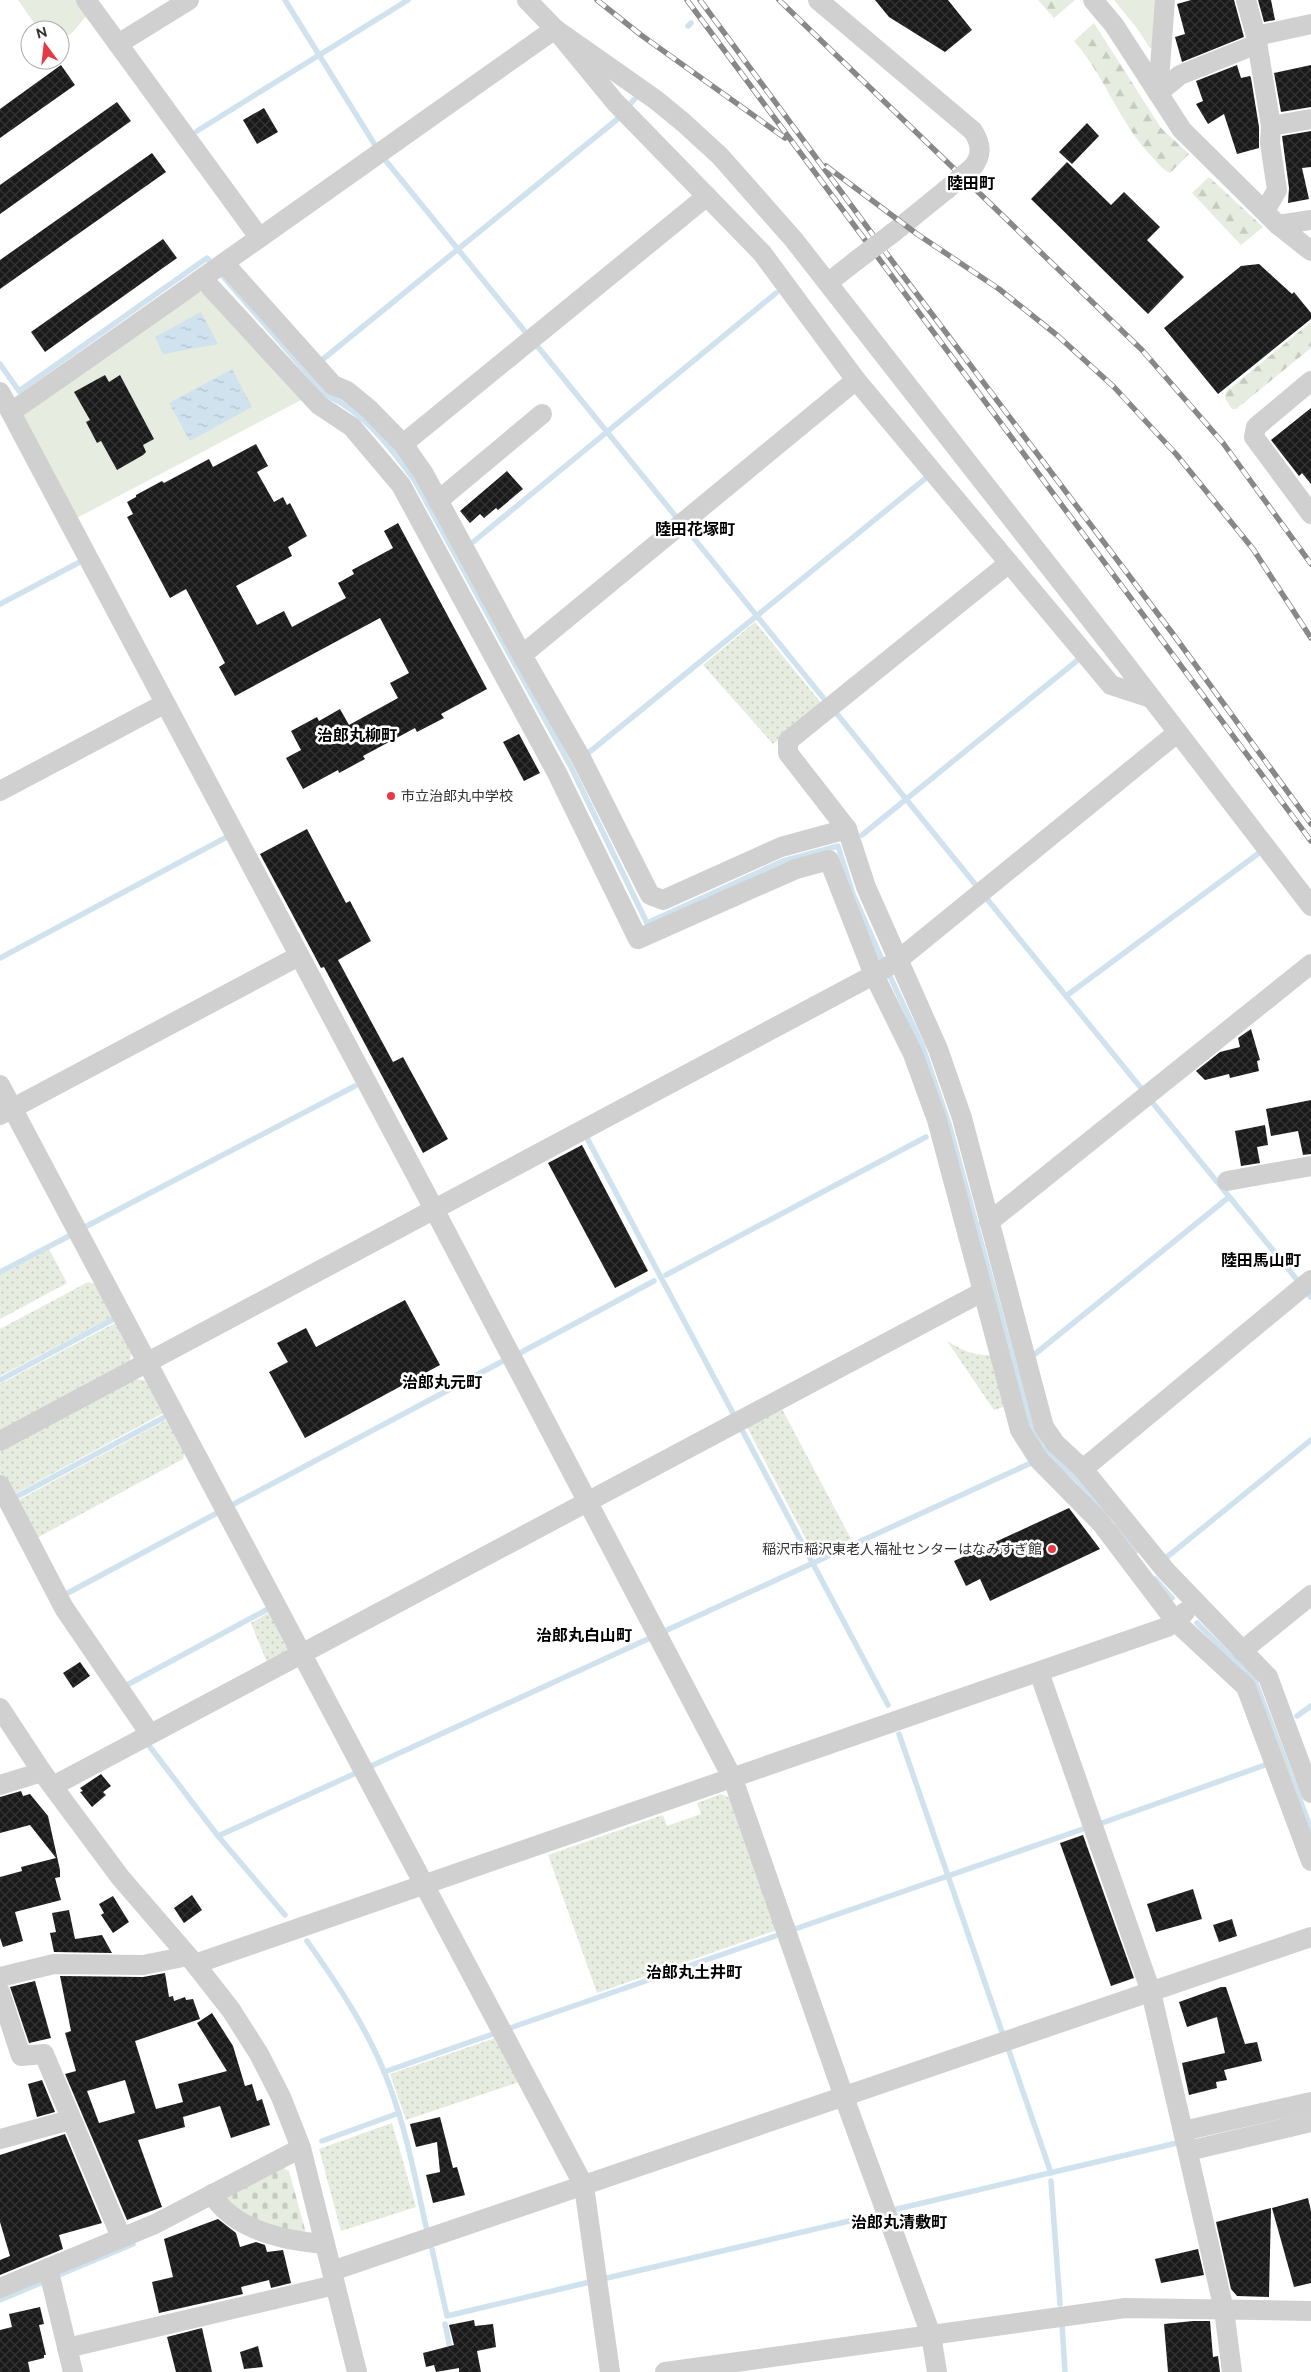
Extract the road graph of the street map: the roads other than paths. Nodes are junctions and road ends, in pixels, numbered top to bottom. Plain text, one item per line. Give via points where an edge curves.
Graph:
1 (86, 0) edge
2 (189, 0) edge
3 (528, 0) edge
4 (818, 0) edge
5 (1093, 0) edge
6 (1165, 0) edge
7 (1246, 0) edge
8 (1311, 24) edge
9 (555, 29) junction
10 (1256, 40) junction
11 (118, 44) junction
12 (1158, 93) junction
13 (1311, 119) edge
14 (1271, 126) junction
15 (708, 196) junction
16 (1271, 218) junction
17 (1311, 220) edge
18 (259, 237) junction
19 (1311, 252) edge
20 (215, 270) junction
21 (829, 282) junction
22 (856, 380) junction
23 (1311, 382) edge
24 (0, 392) edge
25 (10, 412) junction
26 (542, 414) dead end
27 (403, 444) junction
28 (439, 500) junction
29 (1311, 514) edge
30 (1009, 563) junction
31 (522, 655) junction
32 (1151, 698) junction
33 (164, 704) junction
34 (1177, 733) junction
35 (0, 791) edge
36 (848, 829) junction
37 (1311, 906) edge
38 (299, 956) junction
39 (1311, 964) edge
40 (885, 968) junction
41 (0, 1085) edge
42 (6, 1112) edge
43 (1311, 1166) edge
44 (1227, 1182) dead end
45 (434, 1209) junction
46 (989, 1222) junction
47 (1311, 1280) edge
48 (982, 1292) junction
49 (147, 1362) junction
50 (0, 1441) edge
51 (1082, 1468) junction
52 (0, 1485) edge
53 (588, 1501) junction
54 (1311, 1595) edge
55 (1194, 1601) junction
56 (1176, 1622) junction
57 (1242, 1651) junction
58 (302, 1653) junction
59 (1039, 1672) junction
60 (0, 1708) edge
61 (150, 1734) junction
62 (1306, 1763) edge
63 (47, 1779) junction
64 (733, 1779) junction
65 (0, 1785) edge
66 (1311, 1793) edge
67 (1311, 1861) edge
68 (425, 1885) junction
69 (1311, 1937) edge
70 (191, 1960) junction
71 (0, 1977) edge
72 (0, 1992) edge
73 (1151, 1992) junction
74 (844, 2097) junction
75 (1311, 2102) edge
76 (70, 2120) junction
77 (1311, 2122) edge
78 (0, 2139) edge
79 (1185, 2141) junction
80 (301, 2148) junction
81 (584, 2186) junction
82 (212, 2194) junction
83 (121, 2237) junction
84 (325, 2244) junction
85 (48, 2268) junction
86 (334, 2278) junction
87 (0, 2288) edge
88 (1224, 2310) junction
89 (1311, 2311) edge
90 (931, 2335) junction
91 (67, 2348) junction
92 (73, 2372) edge
93 (357, 2372) edge
94 (610, 2372) edge
95 (665, 2372) edge
96 (937, 2372) edge
97 (1232, 2372) edge

1 - 11 street
2 - 11 street
3 - 9 street
4 - 21 street, bridge via 973,131 980,151 972,168
5 - 12 street via 1114,25
6 - 12 street
7 - 10 street
8 - 10 street
9 - 15 street via 616,102
9 - 18 street
9 - 21 street via 656,100 720,156
10 - 12 street via 1180,75
10 - 14 street
11 - 18 street
12 - 16 street via 1182,130
13 - 14 street
14 - 16 street via 1270,143 1278,190
15 - 22 street via 762,253
15 - 27 street
16 - 17 street
16 - 19 street
18 - 20 street
20 - 25 street
20 - 27 street via 333,385 369,409
20 - 40 street via 319,406 352,427 401,485 557,773 638,939 796,869 829,860
21 - 32 street
22 - 30 street
22 - 31 street
23 - 29 street via 1256,427 1254,437
24 - 25 street
25 - 33 street
26 - 28 street
27 - 28 street
28 - 31 street
30 - 32 street via 1111,685
30 - 36 street via 788,741 788,753
31 - 36 street via 581,758 650,895 664,900 781,847
32 - 34 street
33 - 35 street
33 - 38 street
34 - 37 street
34 - 40 street
36 - 40 street
38 - 42 street
38 - 45 street
39 - 46 street
40 - 45 street
40 - 46 street via 944,1066 962,1118
40 - 48 street via 937,1120
41 - 42 street
42 - 49 street
43 - 44 street
45 - 49 street
45 - 53 street
46 - 51 street via 1044,1427
47 - 51 street
48 - 53 street
48 - 56 street via 1020,1430 1039,1460 1101,1524
49 - 50 street
49 - 58 street
51 - 55 street
52 - 61 street via 64,1608
53 - 58 street
53 - 64 street
54 - 57 street
55 - 56 street
55 - 57 street
56 - 59 street
56 - 67 street via 1246,1688
57 - 62 street via 1268,1677
58 - 61 street
58 - 68 street
59 - 64 street
59 - 73 street
60 - 63 street
61 - 63 street
62 - 66 street
63 - 65 street
63 - 70 street via 120,1877
64 - 68 street
64 - 74 street
68 - 70 street
68 - 81 street
69 - 73 street
70 - 71 street via 143,1965 54,1964
70 - 80 street via 231,2010 259,2054
72 - 76 street via 21,2056 44,2054
73 - 74 street
73 - 79 street
74 - 81 street
74 - 90 street
75 - 79 street
76 - 78 street
76 - 83 street
77 - 79 street
79 - 88 street
80 - 82 street
80 - 84 street
81 - 86 street
81 - 94 street
82 - 83 street via 155,2224
82 - 84 street via 219,2206 253,2228 278,2239
83 - 85 street
84 - 86 street
85 - 87 street
85 - 91 street
86 - 91 street
86 - 93 street
88 - 89 street
88 - 90 street via 1125,2308
88 - 97 street
90 - 95 street
90 - 96 street
91 - 92 street

